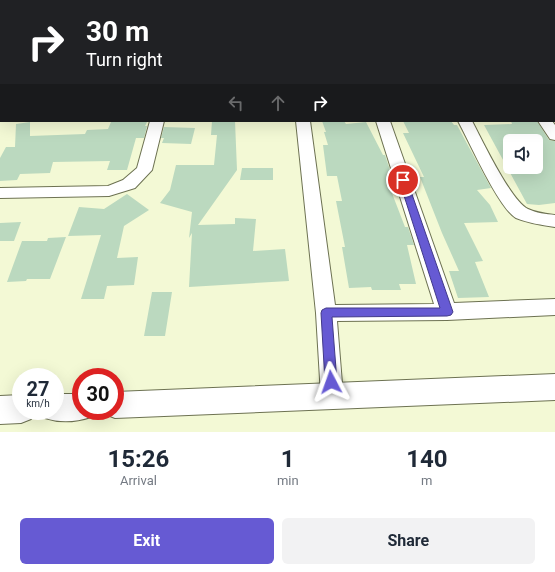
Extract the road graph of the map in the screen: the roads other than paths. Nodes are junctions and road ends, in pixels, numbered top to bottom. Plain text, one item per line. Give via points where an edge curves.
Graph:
1 (157, 122) edge
2 (303, 122) edge
3 (384, 122) edge
4 (467, 122) edge
5 (546, 122) edge
6 (555, 136) edge
7 (0, 193) edge
8 (555, 221) edge
9 (555, 306) edge
10 (447, 312) junction
11 (326, 313) junction
12 (555, 387) edge
13 (332, 396) junction
14 (124, 405) edge
15 (12, 409) edge
16 (0, 410) edge

1 - 7 street via 144,170 129,184 109,191
2 - 11 street
3 - 10 street
4 - 8 street via 508,201 521,213 539,220
5 - 6 street
9 - 10 street
10 - 11 street
11 - 13 street
12 - 13 street
13 - 14 street
15 - 16 street

